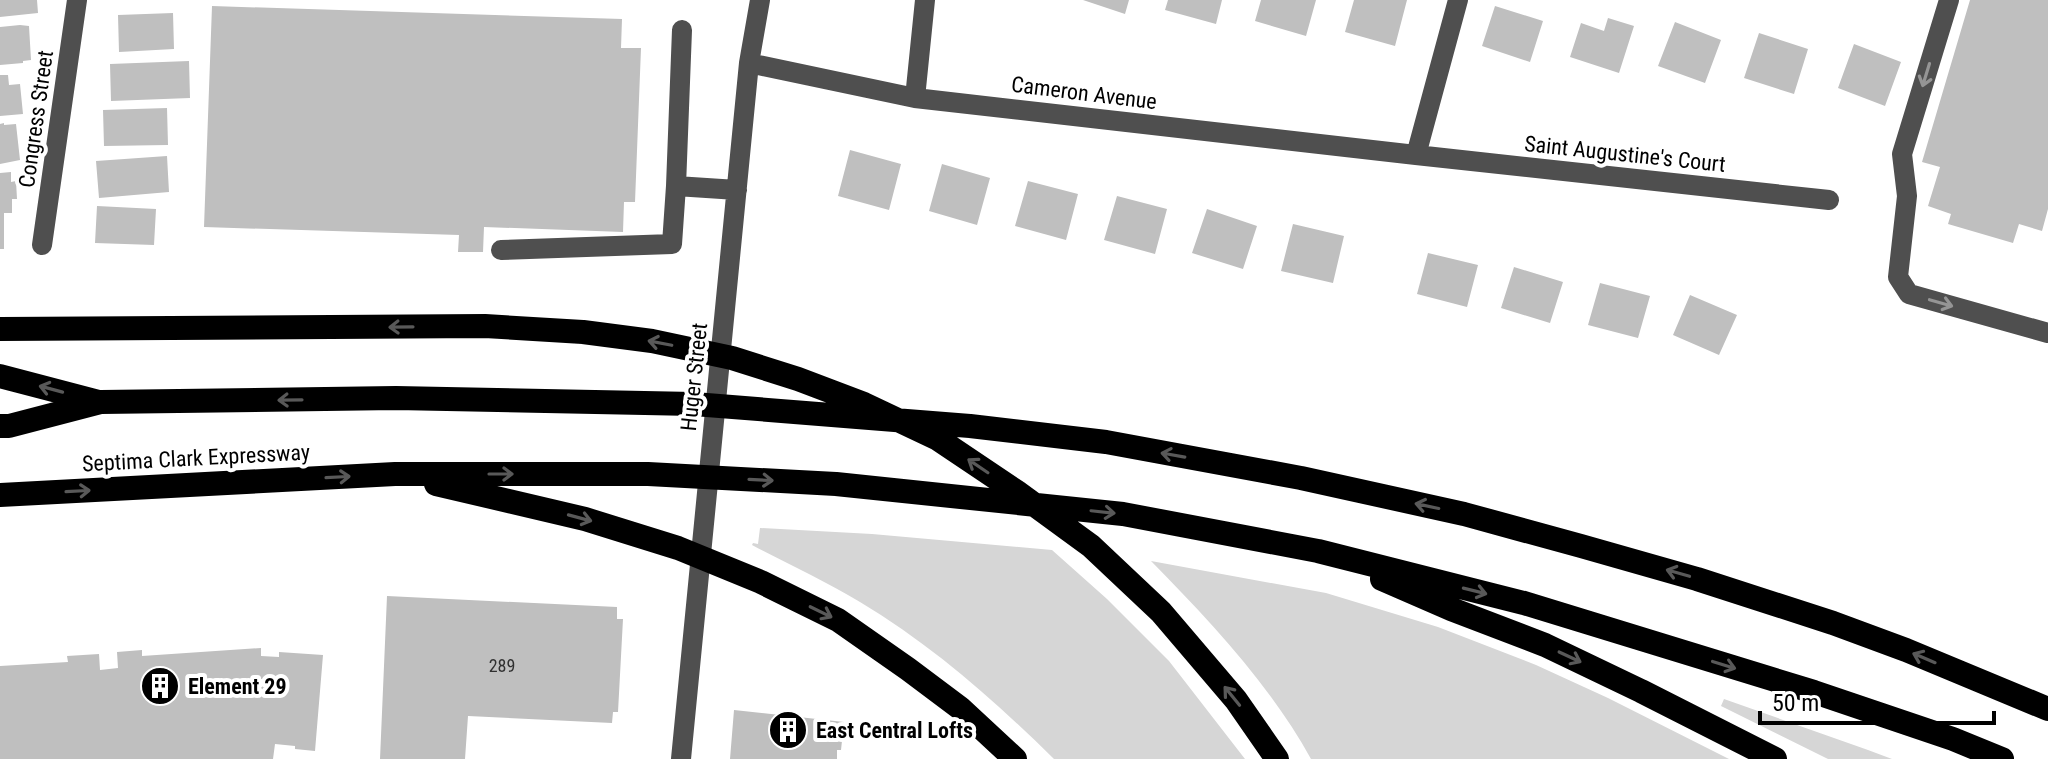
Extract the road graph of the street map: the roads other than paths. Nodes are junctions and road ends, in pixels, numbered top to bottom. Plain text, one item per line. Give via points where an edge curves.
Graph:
1 (77, 0) edge
2 (760, 0) edge
3 (925, 0) edge
4 (1458, 0) edge
5 (1949, 0) edge
6 (682, 30) dead end
7 (749, 63) junction
8 (915, 98) junction
9 (1416, 155) junction
10 (676, 186) junction
11 (737, 190) junction
12 (1829, 200) dead end
13 (42, 245) dead end
14 (501, 250) dead end
15 (0, 329) edge
16 (2048, 333) edge
17 (0, 376) edge
18 (101, 402) junction
19 (0, 426) edge
20 (395, 474) junction
21 (0, 495) edge
22 (1318, 551) junction
23 (2048, 709) edge
24 (1953, 739) junction
25 (681, 759) edge
26 (1015, 759) edge
27 (1277, 759) edge
28 (1775, 759) edge
29 (1987, 759) edge
30 (2002, 759) edge

1 - 13 street, Congress Street
2 - 7 street, Huger Street
3 - 8 street
4 - 9 street
5 -> 16 street via 1902,154 1907,196 1898,277 1909,294
6 - 10 street
7 - 8 street, Cameron Avenue
7 - 11 street, Huger Street
8 - 9 street, Cameron Avenue
9 - 12 street, Saint Augustine's Court
10 - 11 street
10 - 14 street via 672,244
11 - 25 street, Huger Street
27 -> 15 highway via 1236,700 1161,612 1091,546 938,439 798,379 732,358 583,332 499,327
18 -> 17 highway
18 - 19 highway
23 -> 18 highway via 1906,650 1697,579 1464,514 1106,442 694,404 396,398
21 -> 20 highway, Septima Clark Expressway
20 -> 22 highway via 648,474 836,484 1123,514
20 -> 26 highway via 585,519 678,548 761,582 838,620 960,708
22 -> 24 highway via 1524,603
22 -> 28 highway via 1545,645
24 - 29 street
24 - 30 highway

